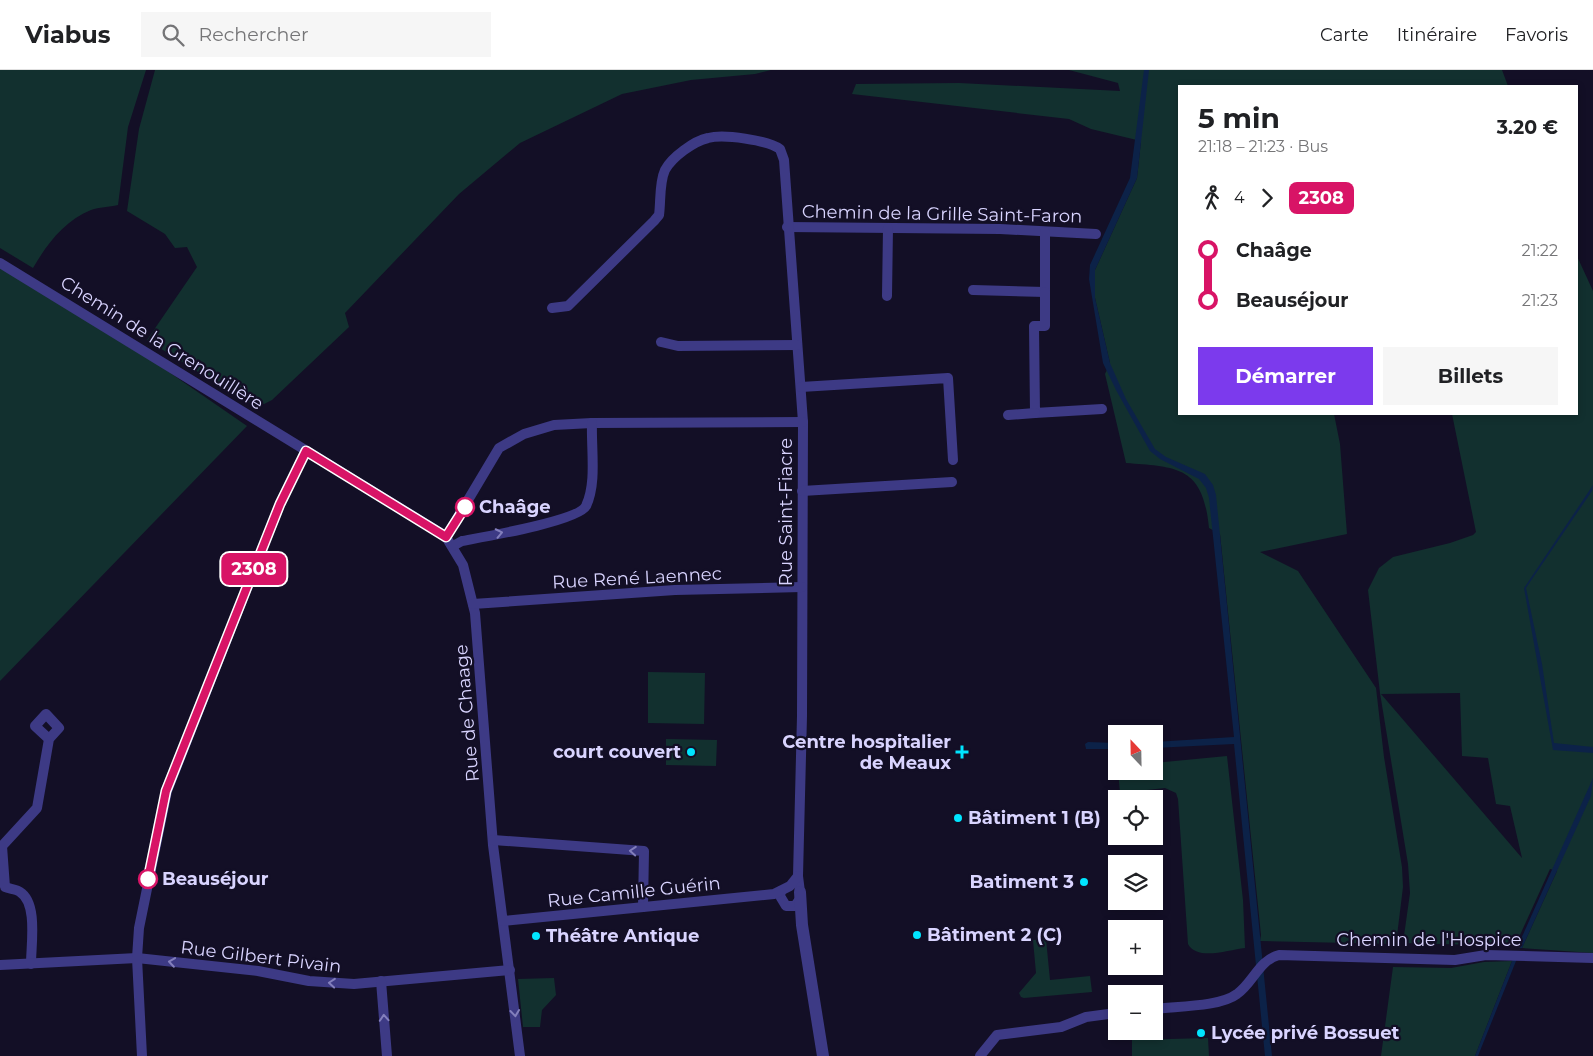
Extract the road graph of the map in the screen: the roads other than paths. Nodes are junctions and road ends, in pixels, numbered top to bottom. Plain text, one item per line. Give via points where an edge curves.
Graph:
1 (787, 227) junction
2 (888, 228) junction
3 (1045, 232) junction
4 (1096, 234) dead end
5 (0, 263) edge
6 (973, 290) dead end
7 (1045, 292) junction
8 (887, 296) dead end
9 (552, 308) dead end
10 (661, 342) dead end
11 (797, 345) junction
12 (800, 387) junction
13 (1102, 409) dead end
14 (1035, 413) junction
15 (1008, 415) dead end
16 (803, 422) junction
17 (592, 423) junction
18 (306, 451) junction
19 (953, 460) dead end
20 (952, 482) dead end
21 (802, 492) junction
22 (446, 537) junction
23 (453, 546) junction
24 (802, 587) junction
25 (473, 604) junction
26 (49, 739) dead end
27 (493, 840) junction
28 (2, 887) edge
29 (791, 896) junction
30 (644, 907) junction
31 (503, 921) junction
32 (137, 958) junction
33 (1593, 958) edge
34 (31, 964) junction
35 (0, 965) edge
36 (510, 970) junction
37 (381, 981) junction
38 (1163, 1008) edge
39 (1108, 1014) edge
40 (142, 1056) edge
41 (387, 1056) edge
42 (520, 1056) edge
43 (823, 1056) edge
44 (980, 1056) edge

1 - 2 street, Chemin de la Grille Saint-Faron
1 - 9 street, Rue Saint-Fiacre via 784,160 780,149 727,137 708,138 672,160 666,168 658,216 654,222 568,306
1 - 11 street, Rue Saint-Fiacre
2 - 3 street, Chemin de la Grille Saint-Faron
2 - 8 street
3 - 4 street, Chemin de la Grille Saint-Faron
3 - 7 street
5 - 18 street, Chemin de la Grenouillère
6 - 7 street
7 - 14 street via 1045,326 1034,326
10 - 11 street via 678,346
11 - 12 street, Rue Saint-Fiacre
12 - 16 street, Rue Saint-Fiacre
12 - 19 street via 948,378
13 - 14 street
14 - 15 street
16 - 17 street
16 - 21 street, Rue Saint-Fiacre
17 - 22 street via 554,425 505,443
23 -> 17 street via 462,541 568,518 584,509 591,493
18 - 22 street, Rue de Chaage
18 - 32 street via 276,513 166,791 141,916
20 - 21 street
21 - 24 street, Rue Saint-Fiacre
22 - 23 street, Rue de Chaage
23 - 25 street, Rue de Chaage via 463,566
24 - 25 street, Rue René Laennec via 676,590
24 - 29 street, Rue Saint-Fiacre via 798,876
25 - 27 street, Rue de Chaage
26 - 28 street via 37,808 2,846
30 -> 27 street via 644,852
27 - 31 street, Rue de Chaage
28 - 34 street via 20,892 28,901 32,912
29 - 30 street, Rue Camille Guérin via 767,894
29 - 43 street via 801,916
30 - 31 street, Rue Camille Guérin
31 - 36 street, Rue de Chaage
32 - 34 street, Rue Gilbert Pivain
37 -> 32 street, Rue Gilbert Pivain via 336,984 283,978 258,971
32 - 40 street
33 - 38 street, Chemin de l'Hospice via 1486,955 1455,960 1279,955 1266,962 1237,994 1225,1000
34 - 35 street, Rue Gilbert Pivain
36 - 37 street, Rue Gilbert Pivain
36 -> 42 street, Rue de Chaage
41 -> 37 street
39 - 44 street via 1086,1017 1061,1027 997,1034

